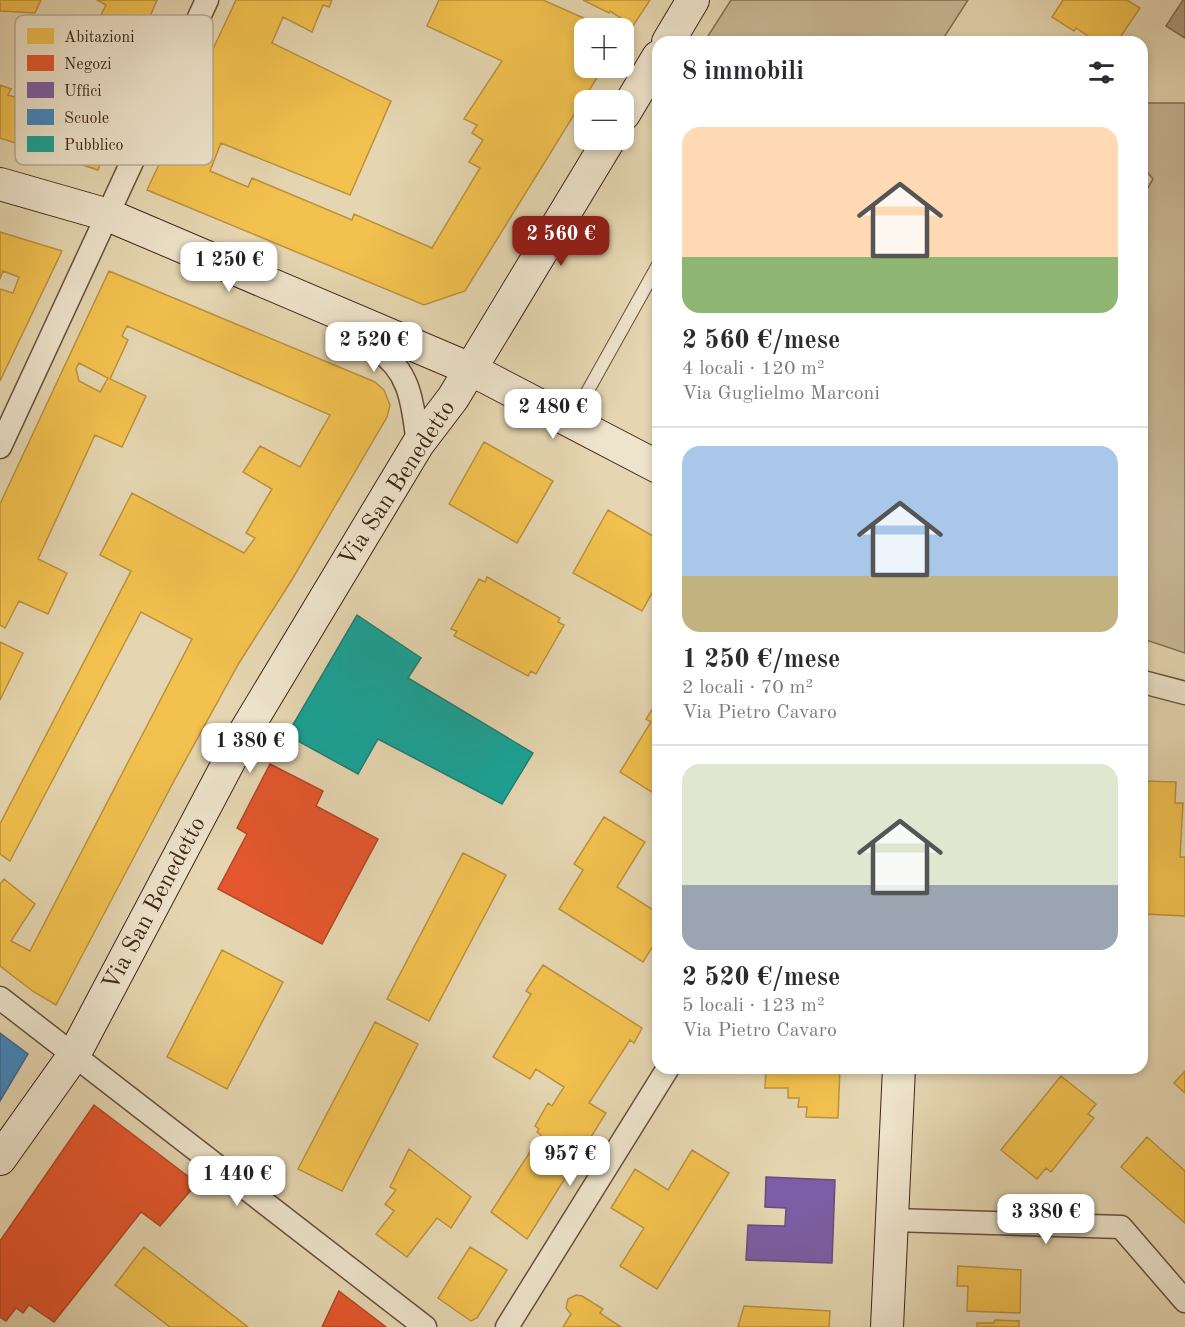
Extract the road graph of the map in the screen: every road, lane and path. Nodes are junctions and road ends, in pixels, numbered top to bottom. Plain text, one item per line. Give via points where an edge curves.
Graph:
1 (207, 0) edge
2 (693, 0) edge
3 (200, 15) edge
4 (672, 36) edge
5 (652, 72) edge
6 (634, 102) edge
7 (603, 150) edge
8 (131, 165) edge
9 (0, 184) edge
10 (108, 215) junction
11 (652, 276) edge
12 (335, 311) junction
13 (471, 369) junction
14 (571, 421) junction
15 (418, 444) junction
16 (0, 447) edge
17 (652, 464) edge
18 (1148, 683) edge
19 (1185, 693) edge
20 (0, 998) edge
21 (74, 1055) junction
22 (664, 1074) edge
23 (899, 1074) edge
24 (0, 1159) edge
25 (892, 1220) junction
26 (1185, 1301) edge
27 (425, 1327) edge
28 (507, 1327) edge
29 (887, 1327) edge

1 - 3 street
2 - 4 main road
5 - 6 main road
7 - 13 main road, Via San Benedetto
8 - 10 street
9 - 10 main road
10 - 12 main road
10 - 16 street
11 - 14 lane
12 - 13 main road
12 - 15 street via 348,336 393,362 408,384
13 - 14 main road
13 - 15 main road, Via San Benedetto
14 - 17 main road
15 - 21 main road, Via San Benedetto via 243,735
18 - 19 street
20 - 21 street
21 - 24 main road, Via San Benedetto
21 - 27 street
22 - 28 street
23 - 25 main road
25 - 26 street via 1121,1227
25 - 29 main road

